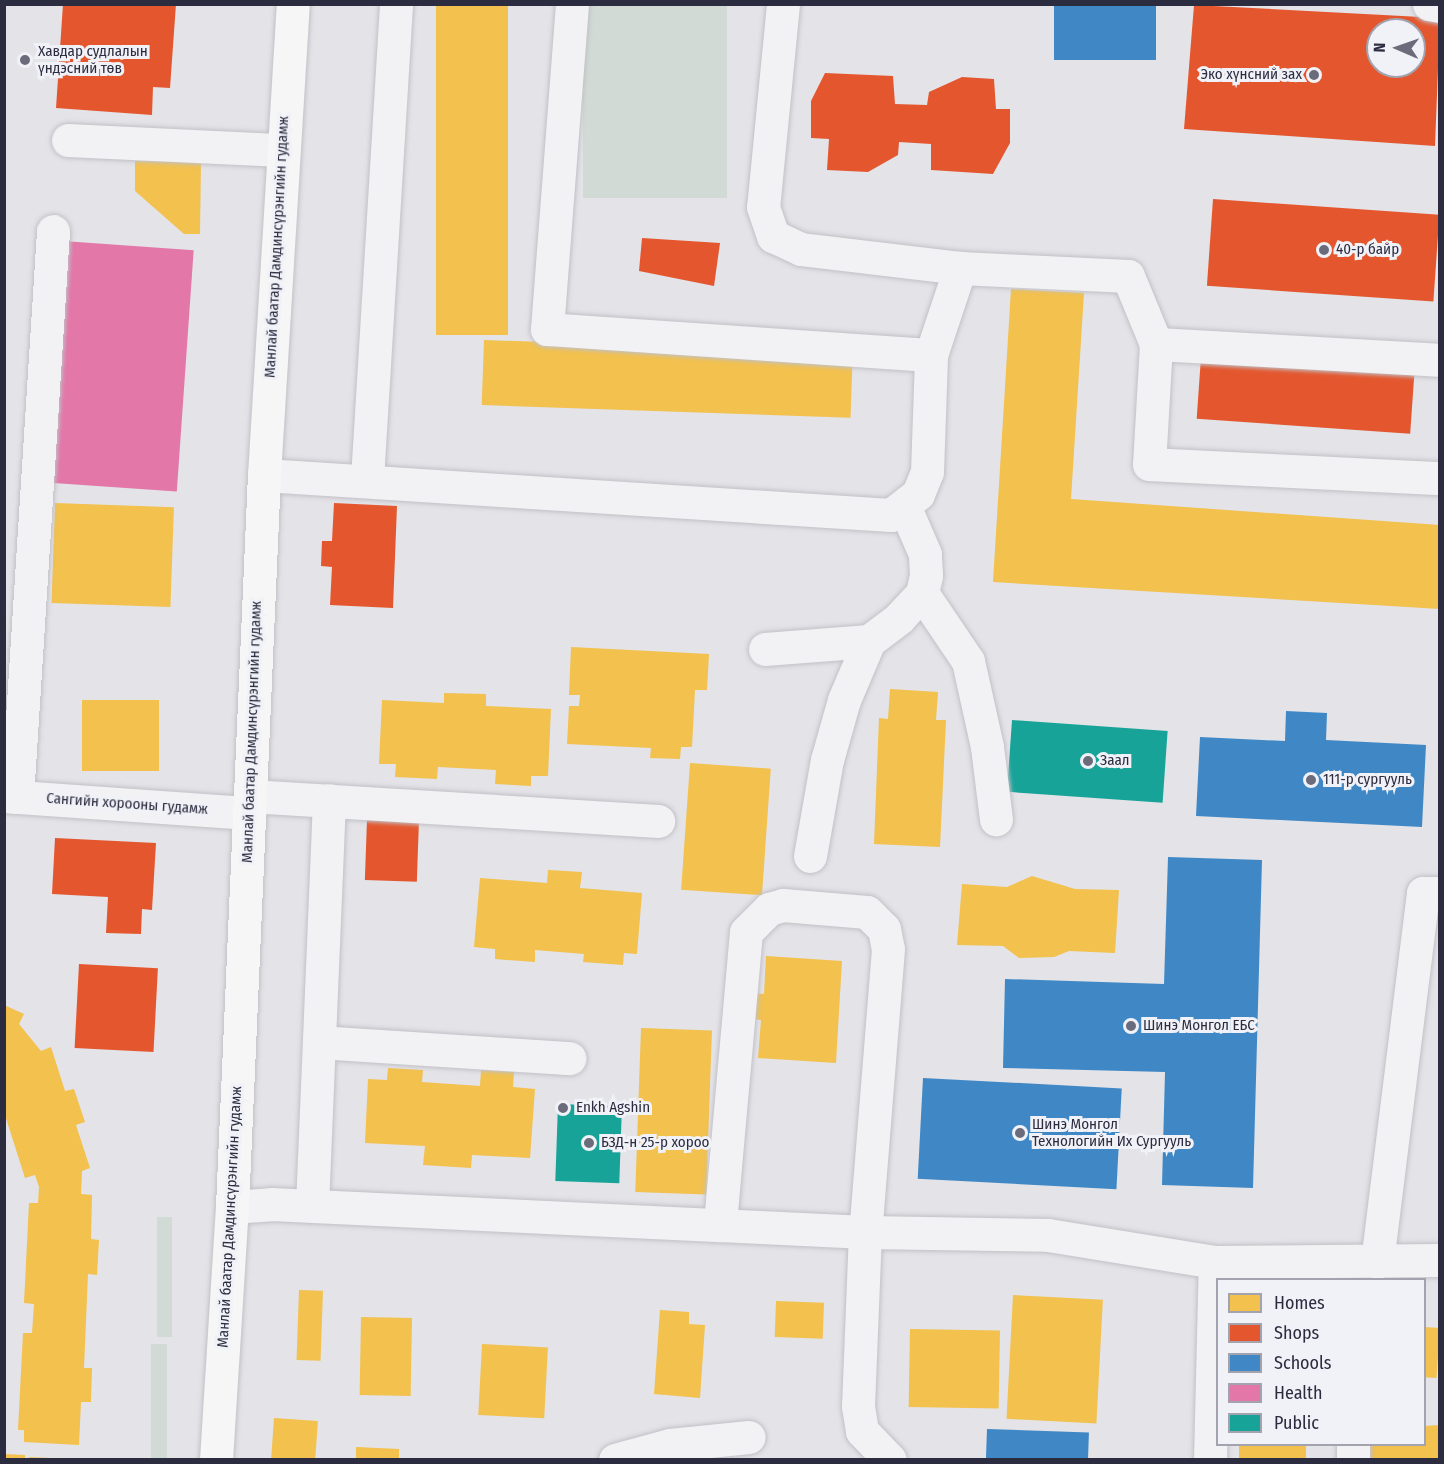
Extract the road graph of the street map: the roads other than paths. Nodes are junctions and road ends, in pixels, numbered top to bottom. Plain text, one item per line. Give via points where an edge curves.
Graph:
1 (293, 4) edge
2 (396, 4) edge
3 (572, 4) edge
4 (783, 4) edge
5 (1429, 4) edge
6 (1440, 6) edge
7 (68, 140) dead end
8 (282, 150) junction
9 (53, 231) dead end
10 (960, 268) junction
11 (1156, 344) junction
12 (931, 355) junction
13 (1440, 360) edge
14 (264, 475) junction
15 (1440, 478) edge
16 (367, 479) junction
17 (905, 508) junction
18 (922, 593) junction
19 (869, 641) junction
20 (765, 649) dead end
21 (11, 797) edge
22 (329, 800) junction
23 (249, 805) junction
24 (996, 819) dead end
25 (658, 821) dead end
26 (810, 856) dead end
27 (1431, 893) edge
28 (319, 1042) junction
29 (569, 1058) dead end
30 (312, 1206) junction
31 (232, 1207) junction
32 (720, 1223) junction
33 (865, 1232) junction
34 (1440, 1260) edge
35 (1215, 1262) junction
36 (1362, 1268) edge
37 (748, 1437) dead end
38 (216, 1460) edge
39 (615, 1460) edge
40 (890, 1460) edge
41 (1210, 1460) edge

1 - 8 main road, Манлай баатар Дамдинсүрэнгийн гудамж
2 - 16 street
3 - 12 street via 547,329
4 - 10 street via 763,207 773,236 801,249
5 - 6 street
7 - 8 street
8 - 14 main road, Манлай баатар Дамдинсүрэнгийн гудамж
9 - 21 street
10 - 11 street via 1128,276
10 - 12 street
11 - 13 street
11 - 15 street via 1149,464
12 - 17 street via 927,472 918,494
14 - 16 street
14 - 23 main road, Манлай баатар Дамдинсүрэнгийн гудамж
16 - 17 street via 891,515
17 - 18 street via 925,554 927,575
18 - 19 street via 899,618
18 - 24 street via 969,661 987,747
19 - 20 street
19 - 26 street via 844,700 827,760
21 - 23 street, Сангийн хорооны гудамж
22 - 23 street, Сангийн хорооны гудамж
22 - 25 street, Сангийн хорооны гудамж
22 - 28 street
23 - 31 main road, Манлай баатар Дамдинсүрэнгийн гудамж
27 - 36 street
28 - 29 street
28 - 30 street
30 - 31 street
30 - 32 street
31 - 38 main road, Манлай баатар Дамдинсүрэнгийн гудамж
32 - 33 street
32 - 33 street via 746,932 769,909 783,905 867,912 884,929 888,948
33 - 35 street via 1048,1235
33 - 40 street via 858,1406 862,1431
34 - 36 street
35 - 36 street
35 - 41 street
37 - 39 street via 670,1444

